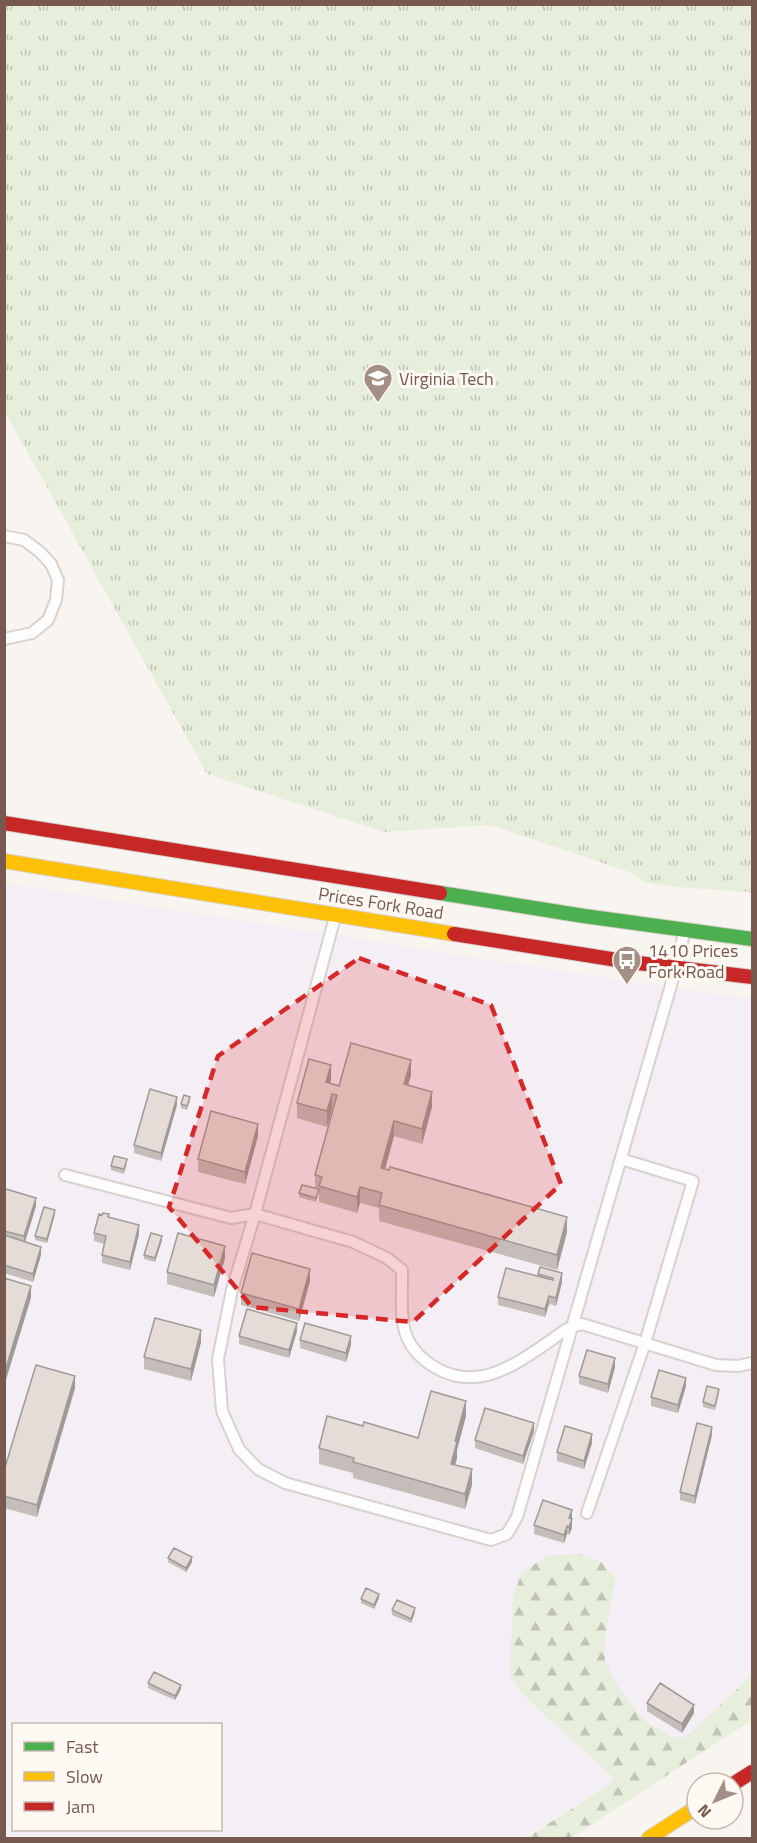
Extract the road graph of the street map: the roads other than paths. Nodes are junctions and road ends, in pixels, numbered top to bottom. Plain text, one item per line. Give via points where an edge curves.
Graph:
1 (4, 536) edge
2 (4, 639) edge
3 (4, 823) edge
4 (4, 861) edge
5 (336, 914) junction
6 (685, 931) junction
7 (753, 939) edge
8 (676, 968) junction
9 (753, 977) edge
10 (621, 1159) junction
11 (66, 1175) dead end
12 (255, 1214) junction
13 (573, 1325) junction
14 (645, 1343) junction
15 (753, 1363) edge
16 (587, 1513) dead end
17 (685, 1815) edge
18 (649, 1839) edge

1 - 2 lane via 24,540 40,552 58,580 48,620 32,633
3 - 6 main road, Prices Fork Road
4 - 5 main road, Prices Fork Road
5 - 8 main road, Prices Fork Road
5 - 12 lane
6 - 7 main road, Prices Fork Road
6 - 8 lane
8 - 9 main road, Prices Fork Road
8 - 10 lane
10 - 13 lane
10 - 14 lane via 693,1181
11 - 12 lane via 231,1218
12 - 13 lane via 353,1242 402,1270 403,1321 408,1342 423,1360 447,1374 470,1379 499,1372
12 - 13 lane via 232,1290 218,1359 222,1411 239,1449 258,1469 285,1483 491,1540 507,1534 517,1517
13 - 14 lane via 582,1324
14 - 15 lane via 716,1365
14 - 16 lane
17 - 18 main road

